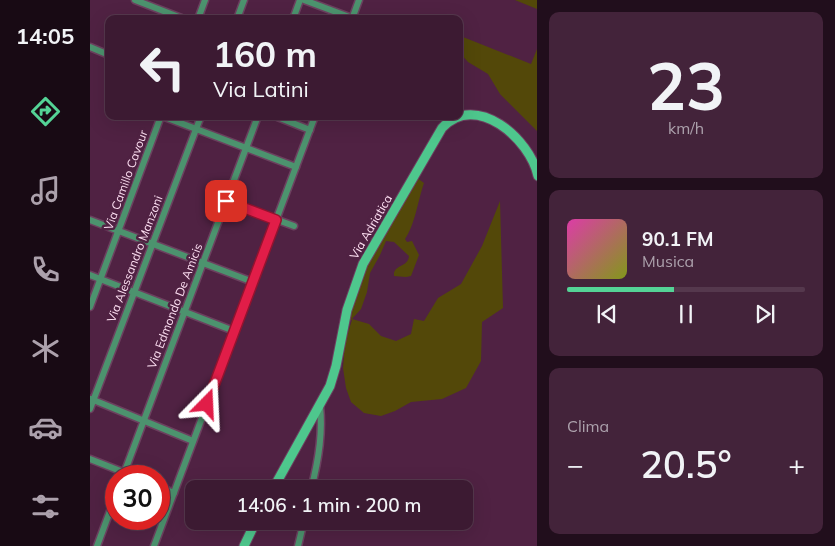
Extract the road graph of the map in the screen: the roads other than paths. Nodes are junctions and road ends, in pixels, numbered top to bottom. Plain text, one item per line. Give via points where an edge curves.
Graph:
1 (136, 0) edge
2 (205, 0) edge
3 (244, 0) edge
4 (300, 0) edge
5 (304, 0) edge
6 (359, 0) edge
7 (174, 15) edge
8 (199, 15) edge
9 (238, 15) edge
10 (294, 15) edge
11 (344, 15) edge
12 (353, 15) edge
13 (90, 48) edge
14 (105, 54) edge
15 (463, 116) edge
16 (160, 120) edge
17 (172, 120) edge
18 (199, 120) edge
19 (256, 120) edge
20 (284, 120) edge
21 (314, 120) edge
22 (453, 120) edge
23 (196, 129) junction
24 (310, 130) junction
25 (246, 148) junction
26 (296, 167) junction
27 (537, 173) edge
28 (226, 201) junction
29 (90, 220) edge
30 (276, 220) junction
31 (294, 226) dead end
32 (118, 231) junction
33 (152, 244) junction
34 (203, 263) junction
35 (90, 275) edge
36 (101, 279) junction
37 (253, 282) junction
38 (134, 292) junction
39 (90, 307) edge
40 (185, 312) junction
41 (234, 332) junction
42 (92, 399) edge
43 (320, 406) junction
44 (90, 409) edge
45 (144, 421) junction
46 (193, 441) junction
47 (90, 459) edge
48 (127, 465) edge
49 (105, 466) edge
50 (278, 480) edge
51 (314, 480) edge
52 (170, 491) edge
53 (174, 493) junction
54 (105, 525) edge
55 (252, 530) edge
56 (302, 530) edge
57 (97, 546) edge
58 (154, 546) edge
59 (244, 546) edge
60 (298, 546) edge

1 - 7 street
2 - 8 street
3 - 9 street
4 - 10 street
5 - 11 street
6 - 12 street
13 - 14 street
15 - 27 main road, Via Adriatica via 480,116 508,131 522,144
16 - 32 street, Via Camillo Cavour
17 - 23 street
18 - 23 street, Via Alessandro Manzoni
19 - 25 street, Via Edmondo De Amicis
20 - 24 street
21 - 24 street
22 - 43 main road, Via Adriatica via 444,126 361,269 347,310 334,375
23 - 25 street
23 - 33 street, Via Alessandro Manzoni
24 - 26 street
25 - 26 street
25 - 28 street, Via Edmondo De Amicis
26 - 30 street
28 - 30 street
28 - 34 street, Via Edmondo De Amicis
29 - 32 street
30 - 31 street
30 - 37 street
32 - 33 street
32 - 36 street, Via Camillo Cavour
33 - 34 street
33 - 38 street, Via Alessandro Manzoni
34 - 37 street
34 - 40 street, Via Edmondo De Amicis
35 - 36 street
36 - 38 street
36 - 39 street, Via Camillo Cavour
37 - 41 street
38 - 40 street
38 - 42 street, Via Alessandro Manzoni
40 - 41 street
40 - 45 street, Via Edmondo De Amicis
41 - 46 street
42 - 44 street, Via Alessandro Manzoni
42 - 45 street
43 - 50 main road, Via Adriatica
43 - 51 street via 321,426
45 - 46 street
45 - 48 street, Via Edmondo De Amicis
46 - 53 street
47 - 49 street
52 - 53 street
53 - 58 street
54 - 57 street
55 - 59 main road
56 - 60 street

